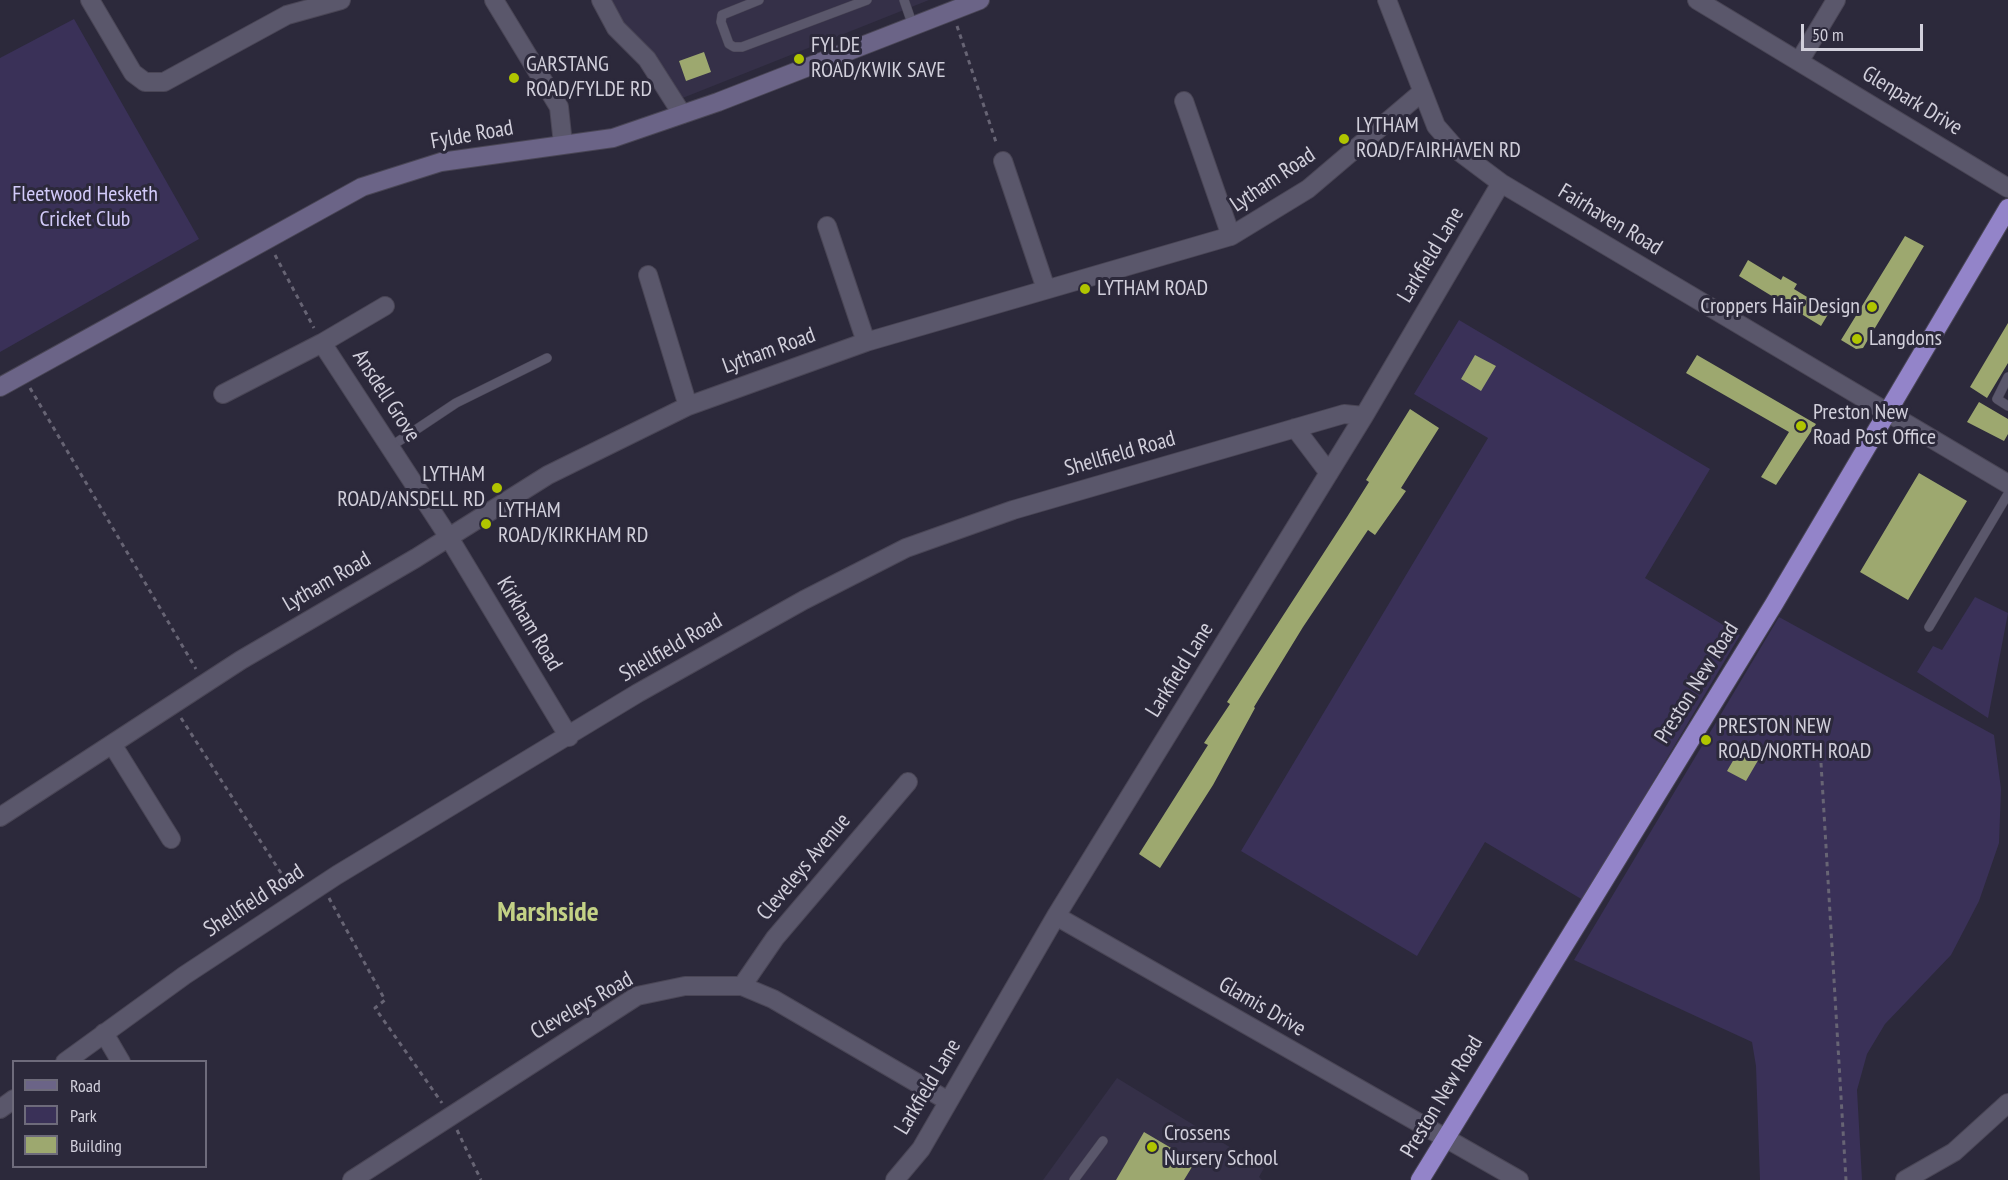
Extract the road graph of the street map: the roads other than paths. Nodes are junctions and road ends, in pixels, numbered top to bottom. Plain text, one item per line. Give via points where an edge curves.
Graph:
1 (90, 0) edge
2 (341, 0) edge
3 (494, 0) edge
4 (601, 0) edge
5 (759, 0) edge
6 (867, 0) edge
7 (904, 0) edge
8 (980, 0) edge
9 (1387, 0) edge
10 (1697, 0) edge
11 (1836, 0) edge
12 (283, 8) edge
13 (914, 26) junction
14 (1800, 60) junction
15 (1422, 92) junction
16 (1184, 101) dead end
17 (682, 114) junction
18 (563, 144) junction
19 (1003, 161) road end
20 (1501, 183) junction
21 (2008, 188) edge
22 (2008, 207) edge
23 (827, 226) dead end
24 (1231, 236) junction
25 (648, 275) dead end
26 (1046, 289) junction
27 (385, 306) dead end
28 (866, 342) junction
29 (322, 343) junction
30 (547, 358) dead end
31 (2008, 377) edge
32 (0, 387) edge
33 (223, 394) dead end
34 (688, 406) junction
35 (2008, 406) edge
36 (1885, 413) junction
37 (1364, 416) junction
38 (1295, 428) junction
39 (390, 447) junction
40 (1329, 473) junction
41 (2008, 484) edge
42 (2008, 494) edge
43 (448, 536) junction
44 (1929, 627) dead end
45 (568, 737) junction
46 (112, 744) junction
47 (908, 782) dead end
48 (0, 817) edge
49 (171, 839) dead end
50 (1056, 916) junction
51 (742, 987) junction
52 (104, 1034) junction
53 (68, 1060) edge
54 (121, 1060) edge
55 (948, 1101) junction
56 (2008, 1103) edge
57 (1444, 1138) junction
58 (1103, 1141) dead end
59 (352, 1180) edge
60 (896, 1180) edge
61 (1074, 1180) edge
62 (1420, 1180) edge
63 (1519, 1180) edge
64 (1905, 1180) edge

1 - 12 street via 133,73 145,82 164,82
2 - 12 street
3 - 18 street via 559,107
4 - 17 street via 616,28 647,59
5 - 6 lane via 722,15 729,44 742,47
7 - 13 lane
8 - 13 street, Fylde Road
9 - 15 street, Fairhaven Road
10 - 14 street, Glenpark Drive
11 - 14 street
13 - 17 street, Fylde Road
14 - 21 street, Glenpark Drive
15 - 20 street, Fairhaven Road via 1436,126 1457,150
15 - 24 street, Lytham Road via 1308,189
16 - 24 street, Lytham Road
17 - 18 street, Fylde Road via 613,138
18 - 32 street, Fylde Road via 430,166 362,188
19 - 26 street
20 - 36 street, Fairhaven Road
20 - 37 street, Larkfield Lane
22 - 36 highway, Preston New Road
23 - 28 street
24 - 26 street, Lytham Road
25 - 34 street
26 - 28 street, Lytham Road
27 - 29 street, Ansdell Grove
28 - 34 street, Lytham Road
29 - 33 street, Ansdell Grove
29 - 39 street, Ansdell Grove
30 - 39 lane via 456,403
31 - 35 lane via 1997,399
34 - 43 street, Lytham Road via 548,475
36 - 41 street, Fairhaven Road
36 - 57 highway, Preston New Road via 1774,604
37 - 38 street, Shellfield Road via 1344,414
37 - 40 street, Larkfield Lane
38 - 40 street
38 - 45 street, Shellfield Road via 1013,510 906,548 804,600
39 - 43 street, Ansdell Grove
40 - 50 street, Larkfield Lane
42 - 44 lane
43 - 45 street, Kirkham Road
43 - 46 street, Lytham Road
45 - 52 street, Shellfield Road via 322,886 185,975
46 - 48 street, Lytham Road
46 - 49 street
47 - 51 street, Cleveleys Avenue via 775,938
50 - 55 street, Larkfield Lane
50 - 57 street, Glamis Drive
51 - 55 street, Cleveleys Road via 812,1019
51 - 59 street, Cleveleys Road via 685,987 637,996
52 - 53 street, Shellfield Road
52 - 54 street
55 - 60 street, Larkfield Lane via 921,1149
56 - 64 street via 1954,1152
57 - 62 highway, Preston New Road
57 - 63 street, Glamis Drive
58 - 61 lane

